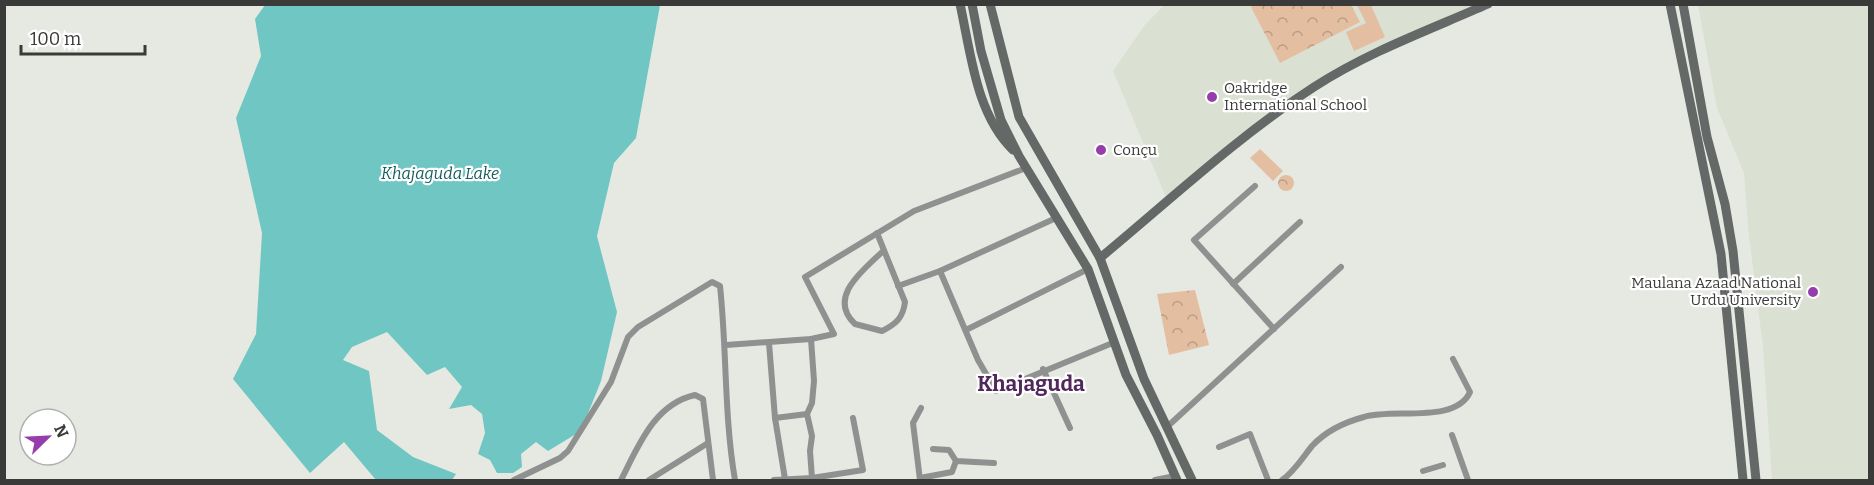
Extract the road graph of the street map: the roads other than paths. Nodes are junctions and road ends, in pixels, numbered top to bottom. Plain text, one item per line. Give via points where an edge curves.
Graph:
1 (960, 4) edge
2 (972, 4) edge
3 (990, 4) edge
4 (1488, 4) edge
5 (1670, 4) edge
6 (1683, 4) edge
7 (1019, 156) junction
8 (1026, 168) junction
9 (1255, 186) dead end
10 (1056, 218) junction
11 (1300, 222) dead end
12 (877, 233) junction
13 (883, 251) junction
14 (1100, 258) junction
15 (1341, 267) dead end
16 (1088, 269) junction
17 (940, 271) junction
18 (1233, 284) junction
19 (898, 286) junction
20 (1274, 329) junction
21 (966, 330) junction
22 (811, 339) junction
23 (1115, 342) junction
24 (769, 343) junction
25 (726, 345) junction
26 (1453, 360) dead end
27 (1043, 369) junction
28 (921, 408) dead end
29 (807, 414) junction
30 (775, 418) junction
31 (853, 418) dead end
32 (1168, 426) junction
33 (1070, 428) dead end
34 (1452, 435) dead end
35 (708, 443) junction
36 (1219, 447) dead end
37 (933, 449) dead end
38 (956, 461) junction
39 (994, 463) dead end
40 (1443, 465) dead end
41 (812, 478) junction
42 (1176, 478) edge
43 (785, 479) edge
44 (920, 479) edge
45 (514, 480) edge
46 (621, 480) edge
47 (649, 480) edge
48 (714, 480) edge
49 (735, 480) edge
50 (774, 480) edge
51 (1155, 480) edge
52 (1192, 480) edge
53 (1269, 480) edge
54 (1282, 480) edge
55 (1425, 480) edge
56 (1468, 480) edge
57 (1743, 480) edge
58 (1756, 480) edge

1 - 7 street via 983,103 995,132
2 - 7 street via 994,100
3 - 14 street via 1019,117
4 - 14 street via 1381,50 1314,87 1251,130
5 - 57 street via 1721,254
6 - 58 street via 1733,251
7 - 8 street
8 - 10 street
8 - 12 street via 931,203
9 - 18 street via 1194,240
10 - 16 street
10 - 17 street
11 - 18 street
12 - 13 street
12 - 22 street via 806,277 834,334
13 - 19 street
13 - 19 street via 849,287 845,307 850,319 882,331 891,327 903,314 905,302
14 - 32 street via 1144,379
15 - 20 street
16 - 21 street
16 - 23 street
17 - 19 street
17 - 21 street
18 - 20 street
20 - 32 street
21 - 27 street via 996,391
22 - 24 street
22 - 29 street via 814,381
23 - 27 street
23 - 42 street via 1126,375
24 - 25 street
24 - 30 street
25 - 45 street via 720,286 712,282 628,337 611,382 568,451
25 - 49 street via 724,381
26 - 54 street via 1470,392 1460,405 1442,412 1382,413 1343,424 1315,443
27 - 33 street
28 - 44 street via 913,423
29 - 30 street
29 - 41 street
30 - 43 street
31 - 41 street via 863,470
32 - 52 street
34 - 56 street
35 - 46 street via 703,399 695,394 685,397 652,421
35 - 47 street
35 - 48 street
36 - 53 street via 1250,434
37 - 38 street via 950,450
38 - 39 street
38 - 44 street via 952,472
40 - 55 street via 1422,470
41 - 43 street
42 - 51 street
43 - 50 street

